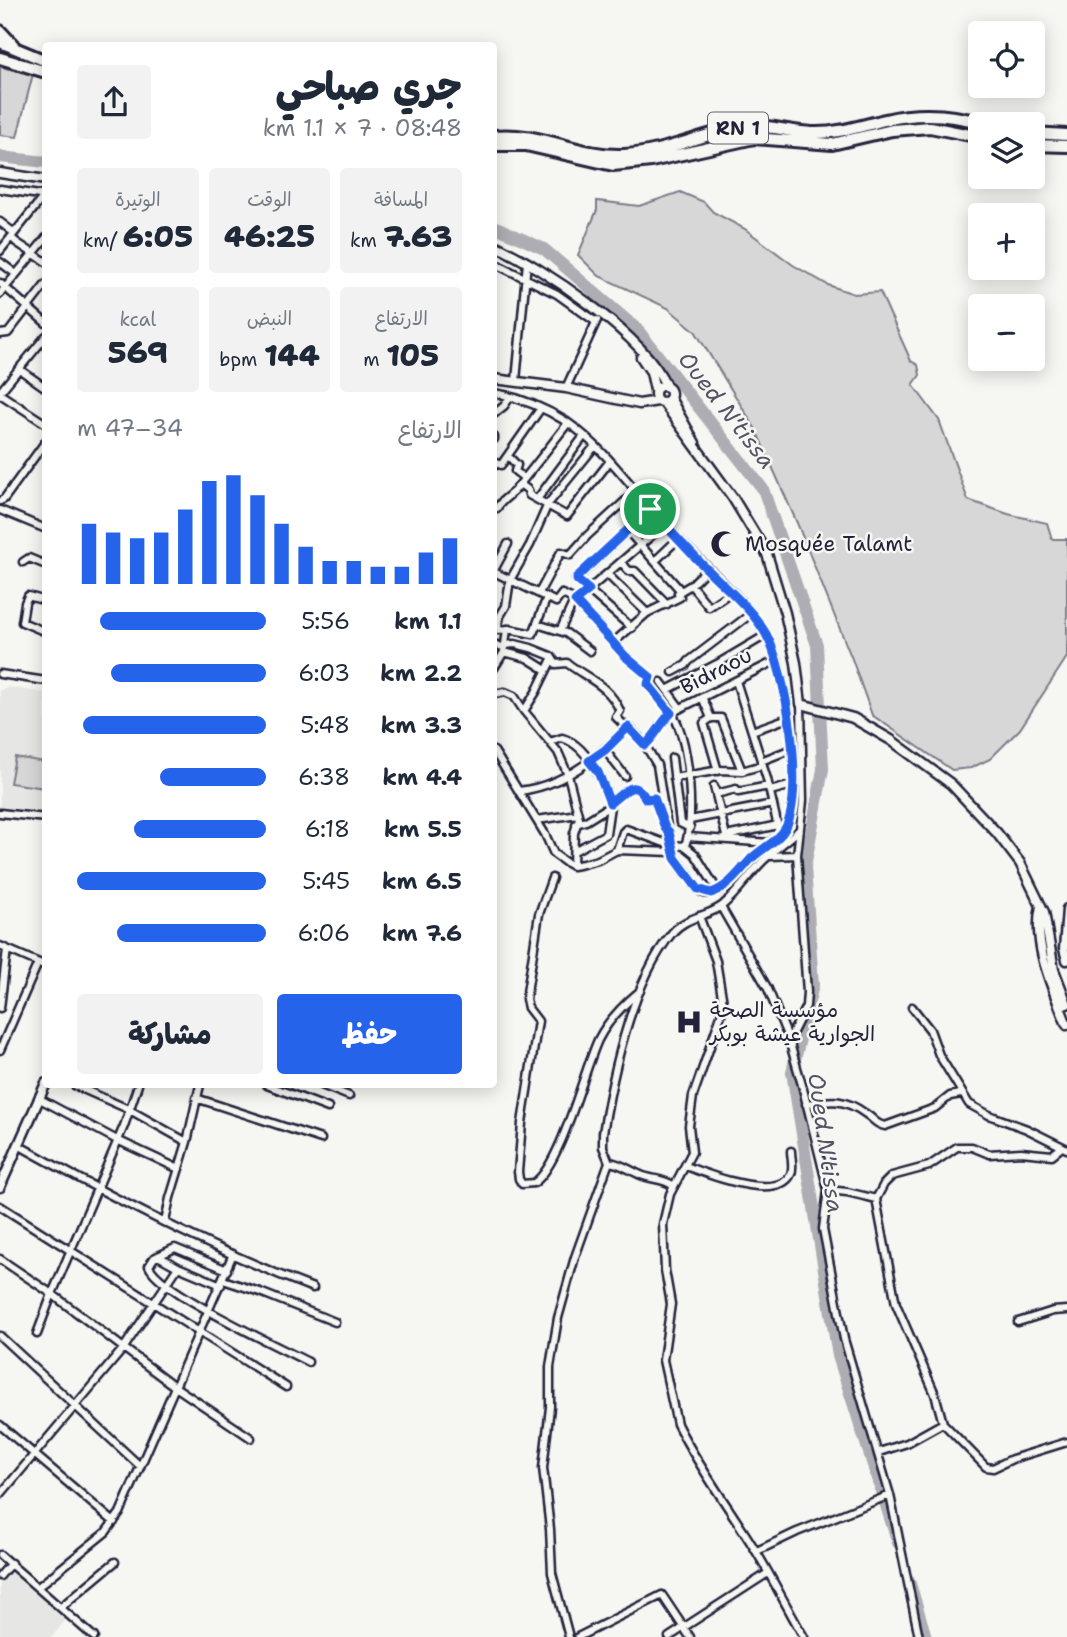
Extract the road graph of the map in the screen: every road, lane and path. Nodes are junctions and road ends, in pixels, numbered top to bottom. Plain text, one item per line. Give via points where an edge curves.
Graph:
1 (0, 31) edge
2 (0, 42) edge
3 (20, 51) junction
4 (1, 59) edge
5 (42, 59) edge
6 (42, 71) edge
7 (968, 120) edge
8 (968, 134) edge
9 (1045, 134) edge
10 (1067, 135) edge
11 (497, 136) edge
12 (497, 145) edge
13 (1045, 145) edge
14 (1067, 146) edge
15 (0, 173) edge
16 (42, 179) edge
17 (0, 189) edge
18 (42, 196) edge
19 (42, 199) edge
20 (0, 222) edge
21 (13, 232) junction
22 (42, 243) edge
23 (497, 247) edge
24 (0, 251) edge
25 (34, 253) junction
26 (42, 259) edge
27 (0, 262) edge
28 (527, 262) junction
29 (497, 266) edge
30 (16, 274) junction
31 (524, 279) junction
32 (3, 285) edge
33 (42, 289) edge
34 (0, 294) edge
35 (27, 308) junction
36 (598, 318) junction
37 (42, 320) edge
38 (0, 334) edge
39 (42, 341) edge
40 (633, 342) junction
41 (19, 369) junction
42 (497, 379) edge
43 (516, 381) junction
44 (42, 385) edge
45 (666, 386) junction
46 (566, 388) junction
47 (655, 391) junction
48 (0, 393) edge
49 (497, 393) edge
50 (510, 397) junction
51 (664, 400) junction
52 (630, 402) junction
53 (541, 408) junction
54 (497, 412) edge
55 (42, 421) edge
56 (568, 423) junction
57 (584, 436) junction
58 (595, 446) junction
59 (42, 447) edge
60 (508, 456) junction
61 (610, 461) junction
62 (497, 463) edge
63 (522, 481) junction
64 (636, 491) junction
65 (537, 498) junction
66 (0, 502) edge
67 (548, 504) junction
68 (497, 505) edge
69 (497, 507) edge
70 (505, 508) dead end
71 (650, 509) junction
72 (0, 510) edge
73 (665, 524) junction
74 (42, 527) edge
75 (627, 530) junction
76 (678, 539) junction
77 (508, 544) dead end
78 (641, 546) junction
79 (655, 561) junction
80 (23, 562) dead end
81 (621, 562) junction
82 (42, 563) edge
83 (497, 569) edge
84 (707, 569) junction
85 (497, 574) edge
86 (607, 574) junction
87 (510, 580) junction
88 (691, 585) junction
89 (589, 590) junction
90 (681, 590) junction
91 (731, 592) junction
92 (539, 593) junction
93 (547, 597) junction
94 (42, 600) edge
95 (575, 601) junction
96 (667, 604) junction
97 (648, 613) junction
98 (752, 613) junction
99 (537, 624) junction
100 (497, 626) edge
101 (632, 628) junction
102 (497, 629) edge
103 (507, 629) junction
104 (42, 630) edge
105 (561, 631) junction
106 (766, 635) junction
107 (614, 642) junction
108 (497, 645) edge
109 (505, 648) junction
110 (590, 651) dead end
111 (552, 659) junction
112 (777, 660) junction
113 (497, 663) edge
114 (546, 670) junction
115 (673, 672) dead end
116 (0, 674) edge
117 (42, 680) edge
118 (736, 681) junction
119 (661, 682) dead end
120 (667, 690) junction
121 (497, 693) edge
122 (702, 697) junction
123 (801, 704) junction
124 (680, 709) junction
125 (524, 711) junction
126 (671, 713) junction
127 (711, 718) junction
128 (788, 718) junction
129 (628, 728) junction
130 (752, 731) junction
131 (550, 741) junction
132 (645, 745) junction
133 (792, 749) junction
134 (605, 750) junction
135 (497, 756) edge
136 (672, 758) dead end
137 (589, 761) junction
138 (762, 763) junction
139 (718, 771) junction
140 (742, 771) junction
141 (731, 772) junction
142 (568, 775) junction
143 (625, 776) dead end
144 (688, 776) junction
145 (674, 778) junction
146 (793, 785) junction
147 (714, 786) dead end
148 (769, 788) junction
149 (736, 789) junction
150 (518, 791) junction
151 (716, 794) junction
152 (610, 804) junction
153 (773, 804) junction
154 (0, 813) edge
155 (578, 814) junction
156 (721, 814) junction
157 (42, 818) edge
158 (537, 820) junction
159 (576, 824) junction
160 (690, 824) junction
161 (778, 825) junction
162 (799, 830) junction
163 (669, 832) junction
164 (780, 836) junction
165 (688, 837) junction
166 (770, 843) junction
167 (685, 846) junction
168 (671, 848) junction
169 (617, 850) junction
170 (574, 851) junction
171 (797, 855) junction
172 (768, 856) junction
173 (573, 866) junction
174 (552, 878) dead end
175 (718, 891) junction
176 (1041, 906) junction
177 (720, 907) junction
178 (1067, 909) edge
179 (699, 916) junction
180 (3, 948) edge
181 (1067, 960) edge
182 (38, 963) junction
183 (42, 964) edge
184 (641, 990) junction
185 (1067, 1004) edge
186 (912, 1007) dead end
187 (0, 1009) edge
188 (1067, 1025) edge
189 (789, 1041) junction
190 (0, 1050) edge
191 (43, 1088) edge
192 (81, 1088) edge
193 (137, 1088) edge
194 (199, 1088) edge
195 (276, 1088) edge
196 (329, 1088) edge
197 (961, 1094) junction
198 (349, 1096) dead end
199 (38, 1098) junction
200 (196, 1098) junction
201 (806, 1104) junction
202 (328, 1108) dead end
203 (128, 1109) junction
204 (321, 1139) dead end
205 (117, 1140) junction
206 (187, 1142) junction
207 (18, 1145) junction
208 (1065, 1148) edge
209 (791, 1152) dead end
210 (609, 1162) junction
211 (685, 1166) junction
212 (179, 1169) junction
213 (674, 1186) junction
214 (0, 1187) edge
215 (96, 1189) junction
216 (828, 1191) junction
217 (876, 1199) junction
218 (0, 1206) edge
219 (165, 1222) junction
220 (70, 1251) junction
221 (233, 1254) junction
222 (158, 1256) junction
223 (0, 1259) edge
224 (178, 1267) junction
225 (227, 1270) junction
226 (222, 1283) junction
227 (167, 1285) junction
228 (313, 1288) dead end
229 (52, 1294) junction
230 (155, 1304) junction
231 (210, 1310) junction
232 (1066, 1310) edge
233 (1067, 1319) edge
234 (335, 1322) dead end
235 (1018, 1322) dead end
236 (200, 1333) junction
237 (37, 1334) dead end
238 (0, 1336) edge
239 (123, 1349) junction
240 (308, 1362) dead end
241 (174, 1386) junction
242 (286, 1387) dead end
243 (75, 1406) junction
244 (943, 1423) junction
245 (0, 1425) edge
246 (251, 1438) dead end
247 (1067, 1442) edge
248 (879, 1452) junction
249 (34, 1455) junction
250 (140, 1466) junction
251 (0, 1495) edge
252 (890, 1495) junction
253 (114, 1522) junction
254 (757, 1551) junction
255 (0, 1555) edge
256 (114, 1562) dead end
257 (11, 1563) junction
258 (768, 1573) junction
259 (0, 1576) edge
260 (38, 1587) junction
261 (61, 1607) junction
262 (684, 1628) junction
263 (94, 1637) edge
264 (569, 1637) edge
265 (578, 1637) edge
266 (669, 1637) edge
267 (690, 1637) edge
268 (804, 1637) edge
269 (919, 1637) edge

1 - 3 highway
2 - 3 highway
3 - 5 highway
4 - 6 highway
7 - 11 highway, RN 1 via 922,115 824,132 746,127 620,155 520,135
8 - 12 highway, RN 1 via 930,127 892,130 832,144 754,138 613,165 526,145
9 - 10 highway
13 - 14 highway
15 - 16 main road
17 - 18 street
19 - 21 street
20 - 21 street
21 - 24 street
21 - 25 street via 16,242
22 - 25 street
23 - 28 main road
25 - 26 street
25 - 30 street
27 - 30 street
28 - 31 street
28 - 36 main road
29 - 31 street
30 - 32 street
31 - 36 street
31 - 43 street
32 - 34 street
32 - 35 street
33 - 35 street
35 - 37 street
35 - 38 street via 8,333
36 - 40 main road
36 - 46 street
39 - 41 street
40 - 45 main road
40 - 47 main road
41 - 44 street
41 - 48 street
42 - 43 main road
43 - 46 main road
45 - 47 main road
45 - 51 main road via 670,390
46 - 52 main road
47 - 51 main road
47 - 52 main road
48 - 55 street
49 - 50 street
50 - 53 street
50 - 54 street
51 - 52 main road
51 - 123 main road via 733,498 771,562 796,663
53 - 56 street
53 - 60 street
56 - 57 street
56 - 63 street
57 - 58 street
57 - 65 street
58 - 61 street
58 - 67 street
59 - 66 street
60 - 62 street
60 - 63 street
61 - 64 street
61 - 67 street via 568,516
63 - 65 street via 528,494
63 - 68 street
64 - 71 street
64 - 92 street via 570,555 561,552
65 - 67 street
67 - 87 street
69 - 70 street
71 - 73 street
71 - 75 street
72 - 74 street
73 - 76 street
73 - 78 street
75 - 78 street
75 - 89 street via 576,578
76 - 79 street
76 - 84 street
77 - 83 street
78 - 79 street
78 - 81 street
79 - 90 street
80 - 82 street via 29,558
81 - 86 street
81 - 96 street via 629,571 635,570
84 - 88 street
84 - 91 street
85 - 87 street
86 - 89 street
86 - 97 street
87 - 92 street
87 - 100 street
88 - 90 street
88 - 91 street via 710,607
89 - 95 street
89 - 101 street
90 - 96 street via 680,598
91 - 98 street
92 - 93 street
93 - 95 street via 557,602 562,594
93 - 99 street
94 - 104 street via 28,596 22,622
95 - 105 street
95 - 107 street
96 - 97 street
97 - 101 street
98 - 106 street
98 - 115 street
99 - 103 street via 532,635
99 - 105 street
101 - 107 street
102 - 103 street
103 - 109 street
105 - 110 street
106 - 112 street
106 - 120 street
107 - 126 street via 650,677 648,684
108 - 109 street
109 - 111 street via 515,644
109 - 113 street
109 - 114 street
111 - 114 street
111 - 129 street via 556,664 567,663 610,692 621,711 616,718
112 - 118 street, Bidraou
112 - 128 street
114 - 125 street
116 - 117 street
118 - 122 street, Bidraou
118 - 130 street
119 - 120 street
120 - 124 street
121 - 125 street via 512,694
122 - 124 street, Bidraou
122 - 127 street
123 - 162 street
123 - 176 main road via 853,718 951,785 1020,863
124 - 126 street, Bidraou
125 - 131 street
126 - 132 street, Bidraou
126 - 144 street via 680,731
127 - 139 street via 704,724
127 - 140 street via 721,718
128 - 130 street
128 - 133 street
129 - 132 street
129 - 134 street
130 - 138 street
131 - 137 street via 571,741
131 - 142 street
132 - 163 street via 659,772
133 - 138 street
133 - 146 street
134 - 137 street
134 - 143 street
135 - 150 street
136 - 145 street
137 - 142 street
137 - 152 street
138 - 140 street
138 - 148 street
139 - 141 street
139 - 144 street
140 - 141 street
141 - 149 street
142 - 150 street via 543,787
142 - 155 street
144 - 145 street
144 - 160 street
145 - 160 street via 680,823
146 - 148 street
146 - 164 street via 790,816
147 - 151 street
148 - 149 street
148 - 153 street
149 - 151 street
150 - 158 street
151 - 156 street
152 - 159 street
152 - 163 street via 630,788 639,788 646,799 654,798
152 - 170 street via 606,834
153 - 156 street
153 - 161 street
154 - 157 street
155 - 158 street
155 - 159 street
156 - 160 street
156 - 161 street via 726,836
158 - 173 street via 554,854
159 - 170 street
160 - 165 street
161 - 164 street
162 - 171 street
162 - 172 street
163 - 168 street
164 - 166 street
165 - 166 street
165 - 167 street
166 - 175 street
167 - 168 street
167 - 175 street
168 - 169 street
168 - 169 street via 626,829
168 - 175 street via 698,889
169 - 173 street
170 - 173 street
171 - 172 street
171 - 189 street via 807,992 806,1006
172 - 177 street
174 - 184 street via 539,914 527,999 538,1021 522,1123 522,1184 534,1183 547,1170 598,1040 613,1017
176 - 185 main road via 1054,970
176 - 188 main road via 1044,959
177 - 179 street
177 - 189 street via 768,989
178 - 181 main road
179 - 184 street via 673,932
179 - 211 street via 716,961 723,1003 693,1096 692,1152
180 - 182 street
180 - 187 street
182 - 183 street
182 - 190 street
184 - 210 street via 625,1032 604,1126 603,1147
186 - 197 street via 930,1030
189 - 201 street
191 - 199 main road
192 - 203 street
193 - 203 street
194 - 200 street
195 - 202 street
196 - 198 street
197 - 201 street via 885,1126 841,1101
197 - 208 street via 989,1115
199 - 205 street
199 - 207 main road
200 - 204 street
200 - 206 street
201 - 216 street
203 - 205 street
203 - 206 street
205 - 212 street
205 - 215 street
206 - 212 street
207 - 214 main road
207 - 215 street
208 - 217 street via 1052,1155 989,1154 957,1147 929,1166 892,1176
209 - 211 street via 790,1176 771,1185 734,1182
210 - 213 street
210 - 264 street via 575,1257 558,1318 551,1367 543,1468 552,1573
211 - 213 street
212 - 219 street
213 - 254 street via 663,1224 671,1304 663,1360 666,1376 681,1432
215 - 219 street
215 - 220 street
216 - 217 street
216 - 248 street via 823,1223 827,1260 850,1365
217 - 244 street via 896,1304
218 - 220 street
219 - 221 street
220 - 229 street
220 - 230 street
221 - 225 street
221 - 228 street
222 - 224 street
222 - 225 street via 178,1249
222 - 227 street via 149,1266
223 - 229 street
224 - 226 street
224 - 227 street
225 - 226 street
226 - 231 street
226 - 234 street via 260,1292
227 - 230 street
227 - 231 street
229 - 237 street
229 - 239 street
230 - 236 street
230 - 239 street
231 - 236 street
231 - 240 street
232 - 233 street
232 - 235 street
236 - 241 street
236 - 242 street
238 - 243 street
239 - 241 street
239 - 243 street
241 - 246 street
241 - 250 street
243 - 249 street
243 - 250 street
244 - 247 street via 986,1467
244 - 248 street
245 - 249 street
248 - 252 street
249 - 251 street
249 - 253 street
250 - 253 street
252 - 254 street
252 - 269 street
253 - 260 street
254 - 258 street
255 - 257 street
256 - 261 street
257 - 259 street
257 - 260 street
258 - 262 street
258 - 268 street
260 - 261 street
261 - 263 street
262 - 265 street via 662,1595
262 - 266 street
262 - 267 street

